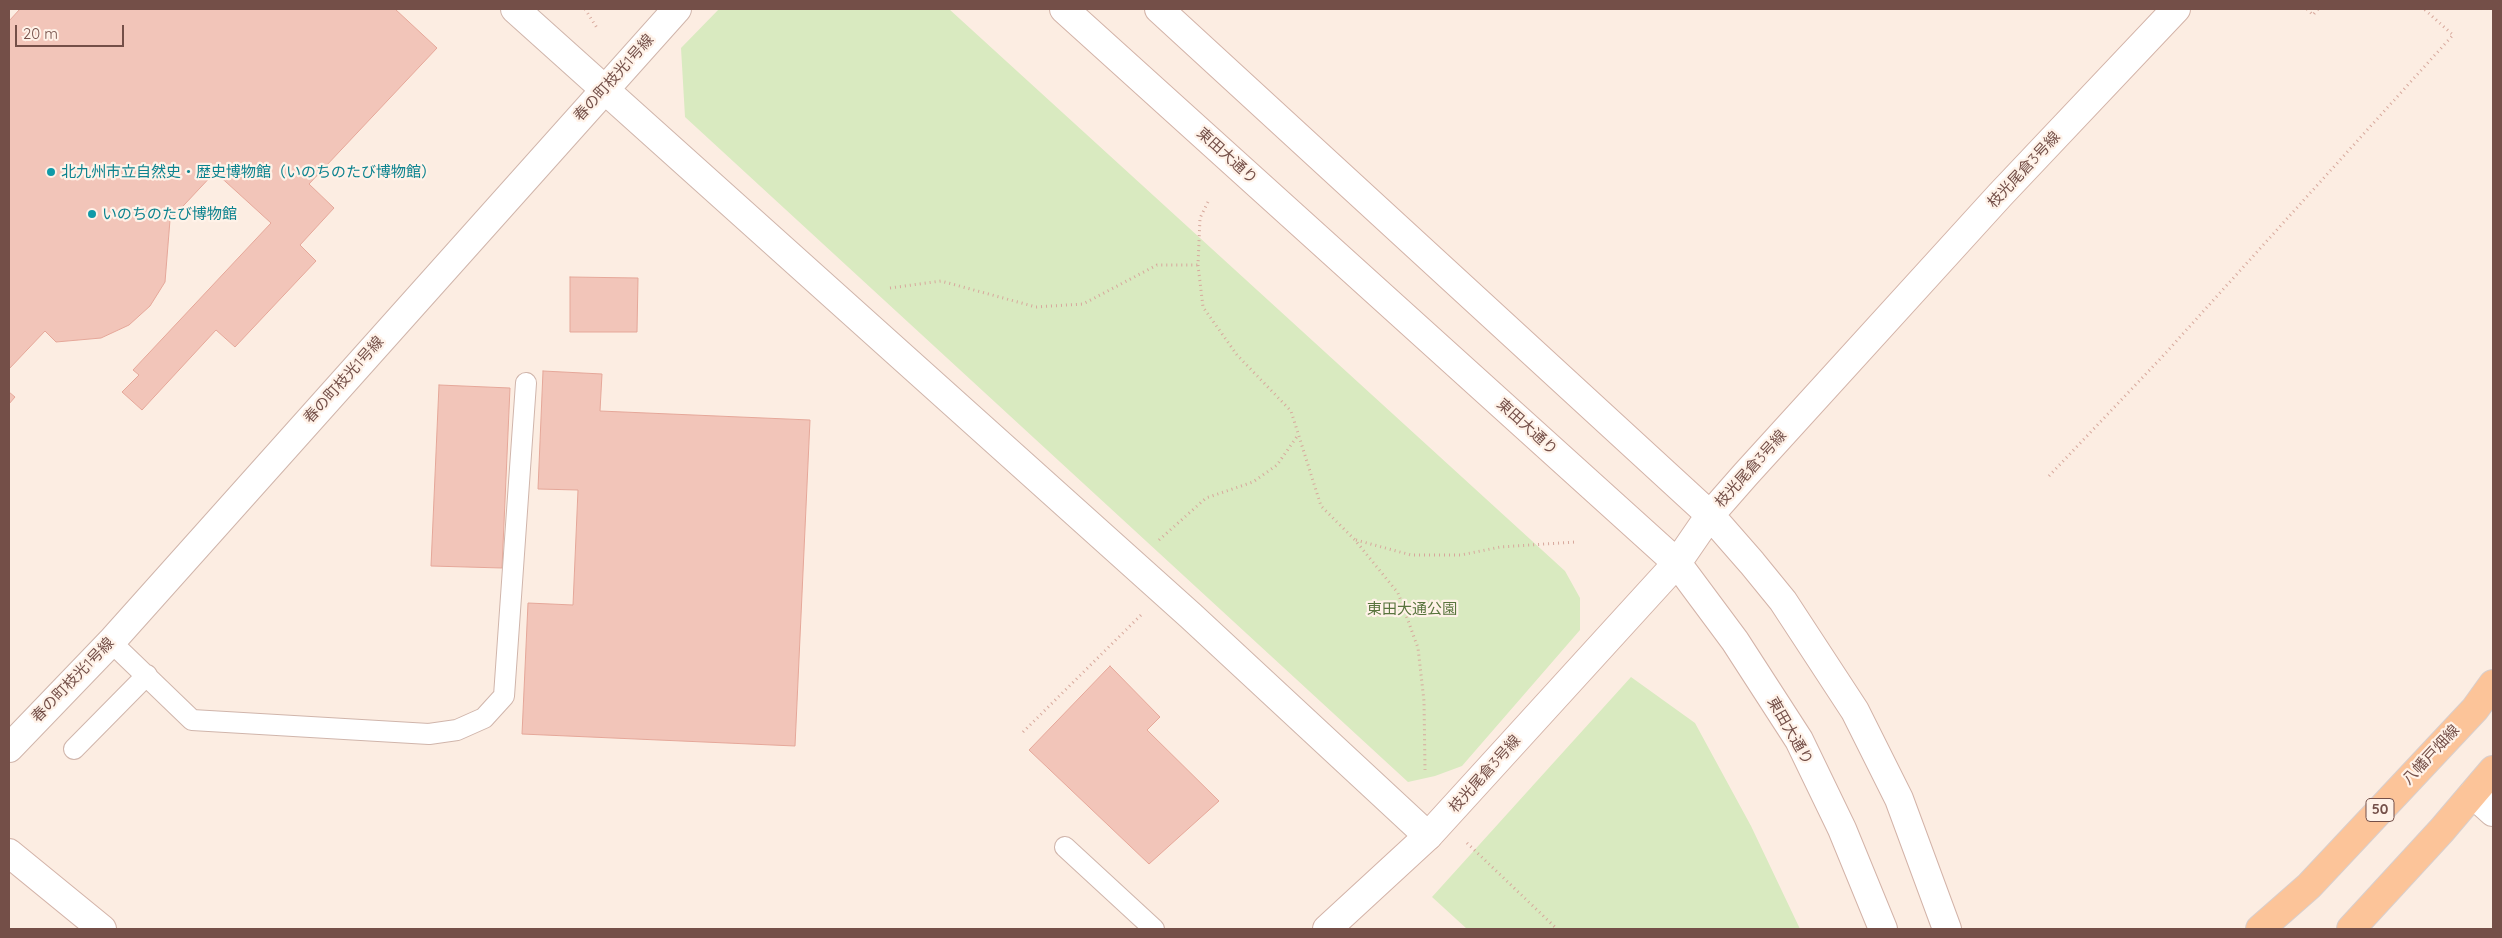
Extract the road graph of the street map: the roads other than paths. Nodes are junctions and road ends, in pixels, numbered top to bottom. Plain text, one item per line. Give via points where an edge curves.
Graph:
1 (515, 9) edge
2 (677, 9) edge
3 (1064, 9) edge
4 (1159, 9) edge
5 (2176, 9) edge
6 (604, 88) junction
7 (526, 383) dead end
8 (1710, 514) junction
9 (1677, 563) junction
10 (111, 642) junction
11 (147, 675) junction
12 (2493, 684) edge
13 (9, 748) edge
14 (74, 749) dead end
15 (2493, 770) edge
16 (2473, 794) junction
17 (2493, 812) edge
18 (1428, 836) junction
19 (1065, 847) dead end
20 (9, 853) edge
21 (102, 929) edge
22 (1154, 929) edge
23 (1328, 929) edge
24 (1884, 929) edge
25 (1947, 929) edge
26 (2260, 929) edge
27 (2351, 929) edge

1 - 6 street
2 - 6 street, 春の町枝光1号線
3 - 9 street, 東田大通り
4 - 8 street
5 - 8 street, 枝光尾倉3号線 via 2006,188
6 - 10 street, 春の町枝光1号線
6 - 18 street via 1191,616
7 - 11 lane via 504,696 484,718 457,730 429,734 192,720
8 - 9 street, 枝光尾倉3号線
8 - 25 street via 1783,601 1854,711 1899,799
9 - 18 street, 枝光尾倉3号線
9 - 24 street, 東田大通り via 1730,634 1799,740 1842,829
10 - 11 lane
10 - 13 street, 春の町枝光1号線
11 - 14 lane
12 - 26 main road, 八幡戸畑線 / 50 via 2474,709 2309,886
15 - 16 main road
16 - 17 street
16 - 27 main road
18 - 23 street, 枝光尾倉3号線
19 - 22 lane
20 - 21 street

